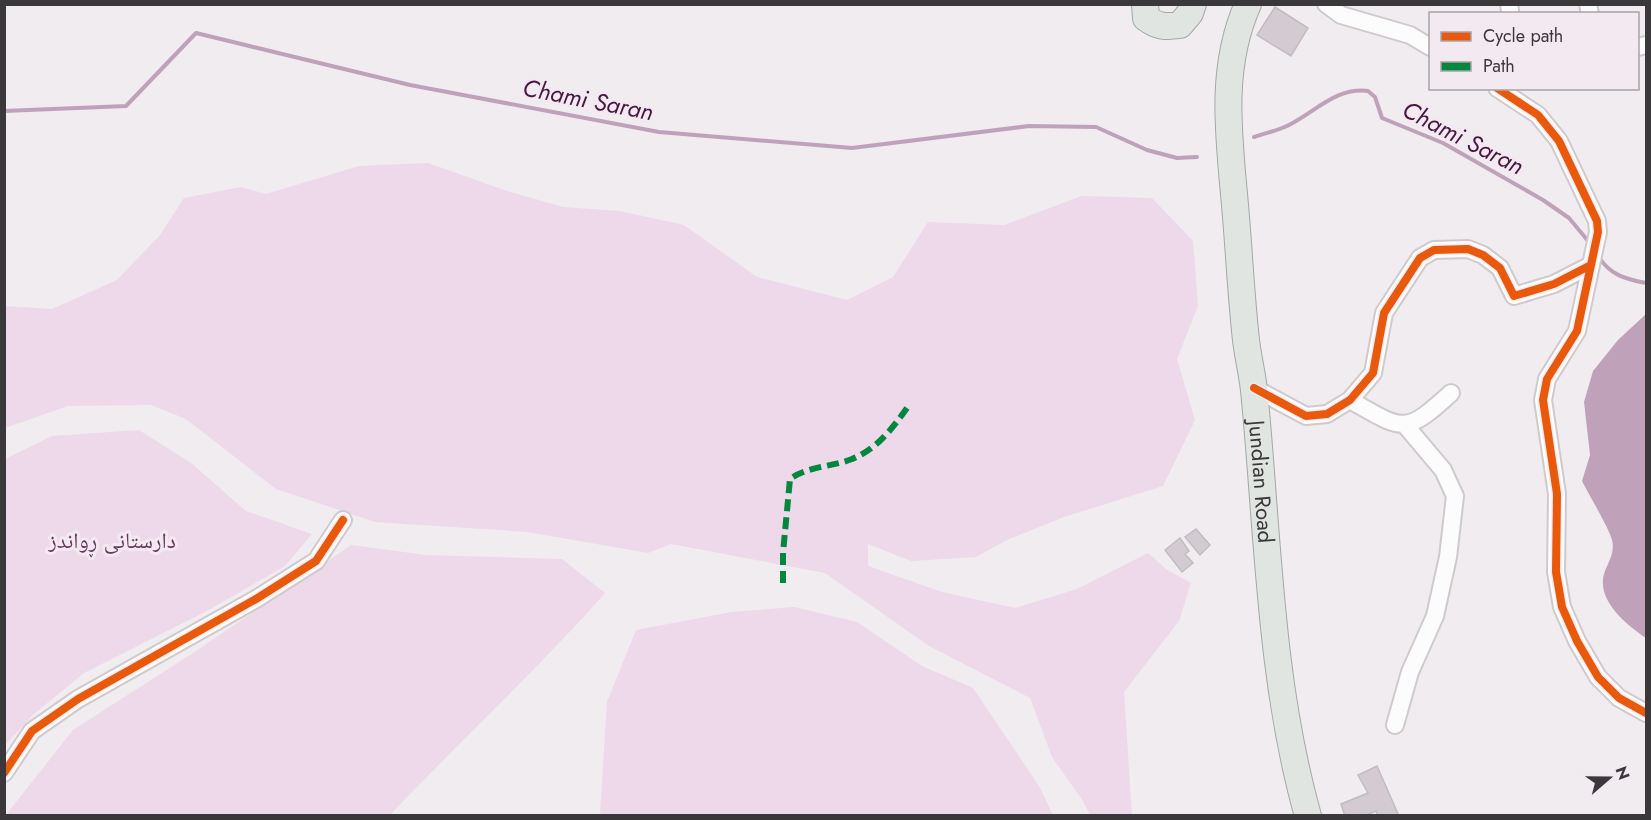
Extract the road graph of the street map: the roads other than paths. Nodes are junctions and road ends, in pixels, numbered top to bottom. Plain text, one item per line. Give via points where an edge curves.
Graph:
1 (1145, 4) edge
2 (1192, 4) edge
3 (1248, 4) edge
4 (1326, 4) edge
5 (1410, 35) junction
6 (1429, 38) edge
7 (1429, 46) edge
8 (1500, 90) edge
9 (1590, 262) junction
10 (1254, 388) junction
11 (1451, 393) dead end
12 (1350, 400) junction
13 (1405, 426) junction
14 (343, 520) dead end
15 (1647, 713) edge
16 (1395, 725) dead end
17 (4, 773) edge
18 (1308, 816) edge

1 - 2 main road via 1146,18 1165,27 1180,25
3 - 10 main road, Jundian Road via 1233,46 1228,106 1246,341
4 - 5 street via 1341,15
5 - 6 street
5 - 7 street
8 - 9 street via 1538,115 1559,141 1593,210 1598,232
9 - 12 street via 1554,284 1514,296 1500,268 1483,255 1468,249 1447,249 1434,250 1420,258 1384,313 1373,373
9 - 15 street via 1577,331 1547,379 1544,400 1557,494 1556,572 1562,608 1598,677 1618,698
10 - 12 street via 1306,416 1327,414
10 - 18 main road, Jundian Road via 1264,528 1284,703
11 - 13 street via 1426,416
12 - 13 street via 1393,424
13 - 16 street via 1443,470 1455,496 1448,557 1435,616 1410,672
14 - 17 street via 316,561 78,699 32,731

